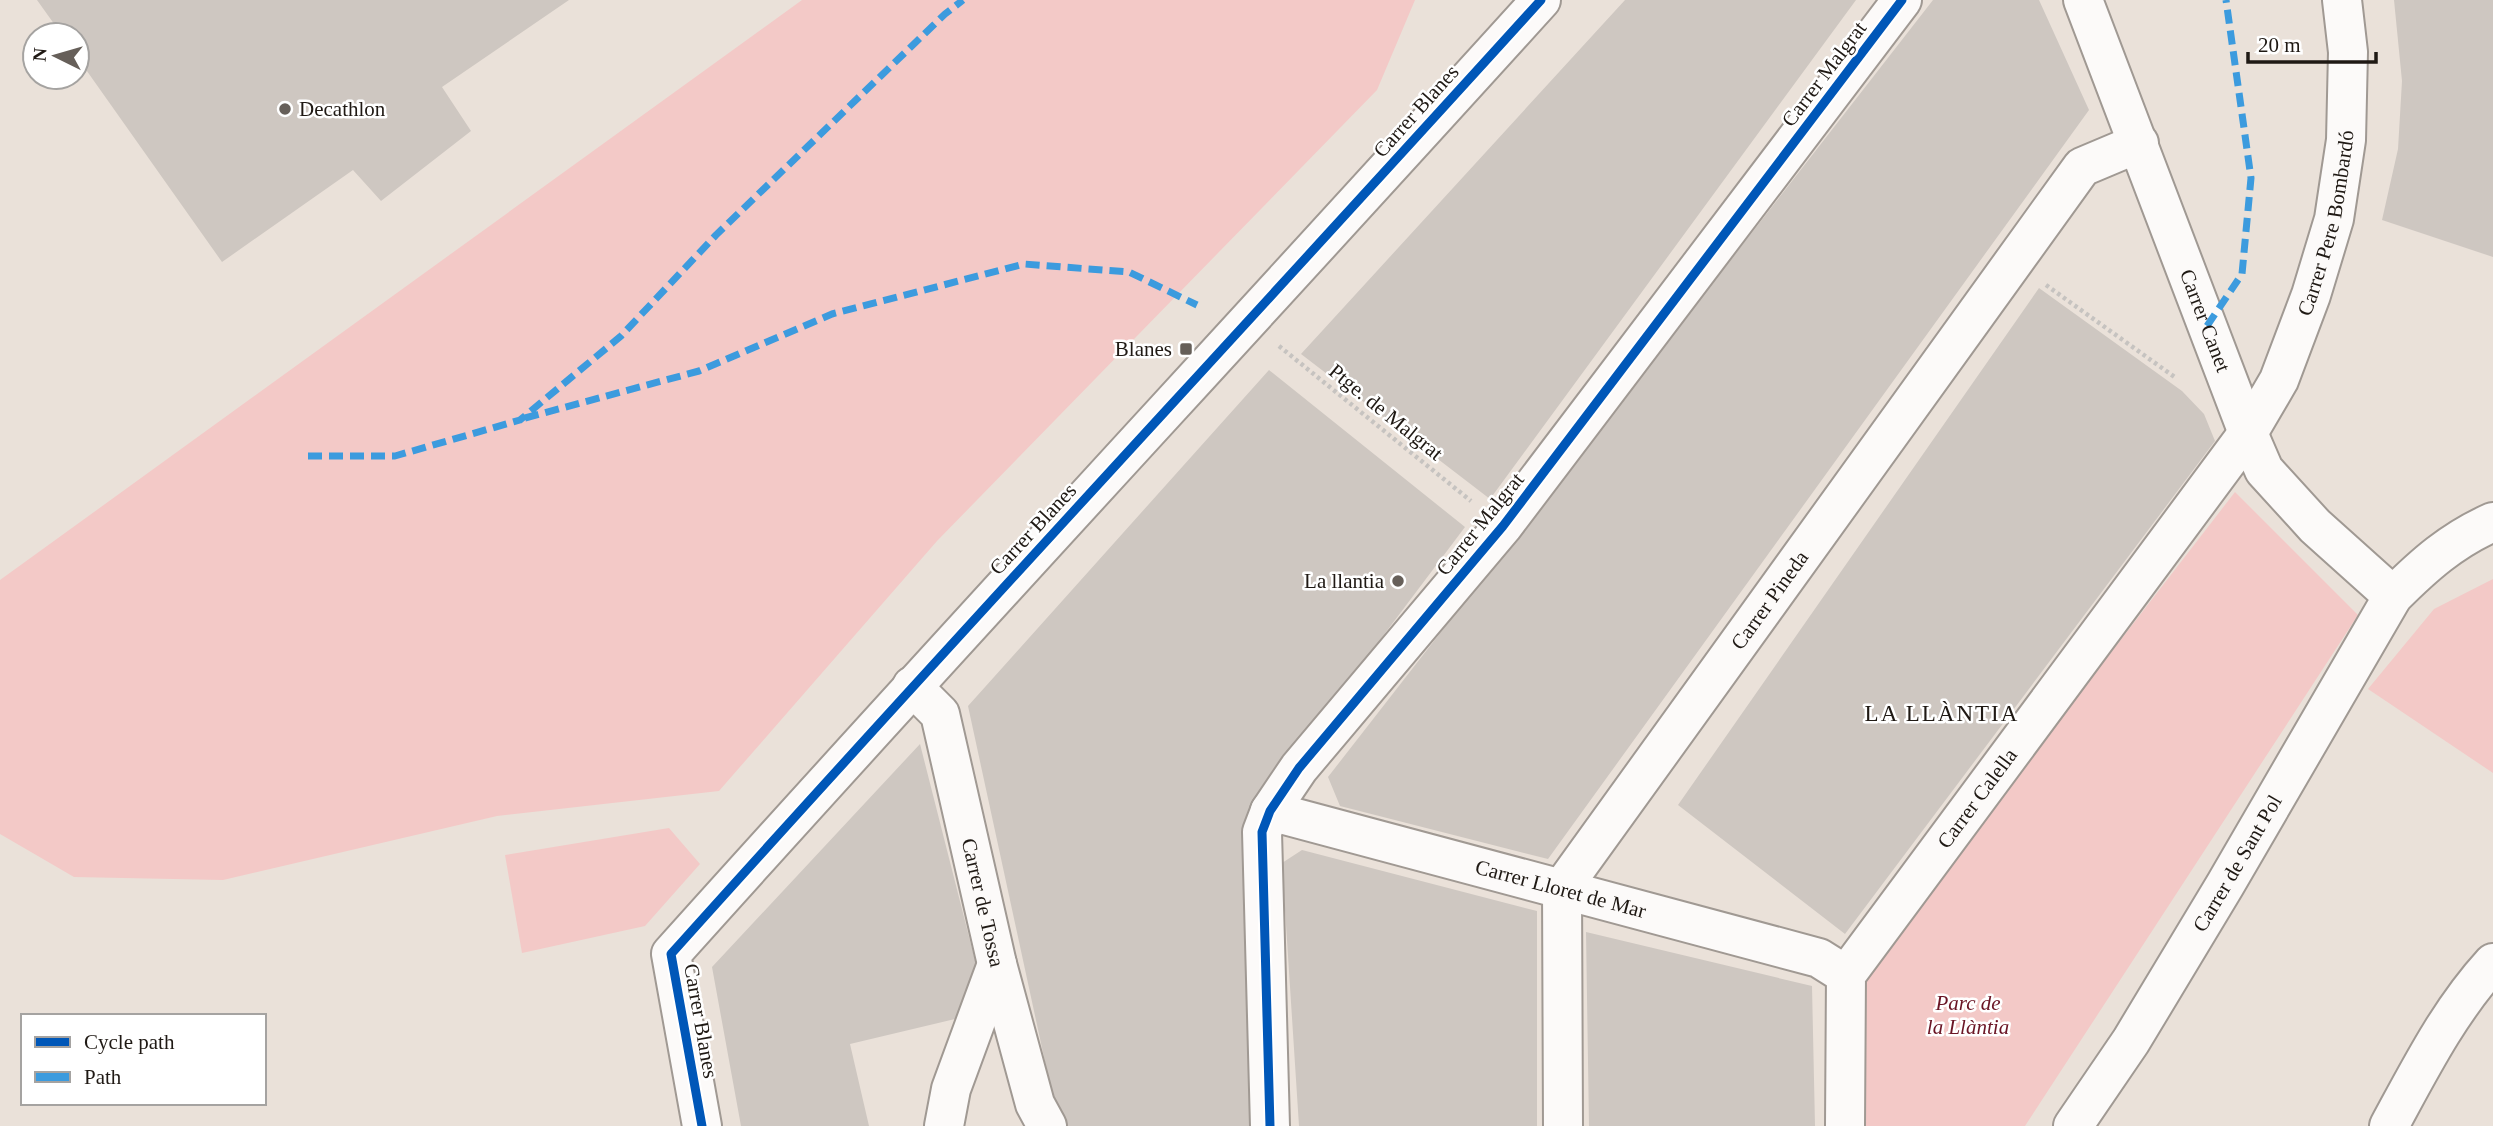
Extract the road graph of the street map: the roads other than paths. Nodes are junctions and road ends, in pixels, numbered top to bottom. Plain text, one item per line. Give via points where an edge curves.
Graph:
1 (1541, 0) edge
2 (1902, 0) edge
3 (2083, 0) edge
4 (2342, 0) edge
5 (2138, 143) junction
6 (2248, 433) junction
7 (2493, 522) edge
8 (2393, 596) junction
9 (912, 686) junction
10 (1270, 811) junction
11 (1562, 888) junction
12 (2493, 963) edge
13 (998, 964) junction
14 (1846, 975) junction
15 (702, 1126) edge
16 (944, 1126) edge
17 (1047, 1126) edge
18 (1270, 1126) edge
19 (1563, 1126) edge
20 (1845, 1126) edge
21 (2073, 1126) edge
22 (2389, 1126) edge

1 - 9 street, Carrer Blanes
2 - 10 street, Carrer Malgrat via 1503,526 1299,768
3 - 5 street, Carrer Canet
4 - 6 street, Carrer Pere Bombardó via 2348,52 2346,140 2334,219 2279,380
5 - 6 street, Carrer Canet
5 - 11 street, Carrer Pineda via 2082,167
6 - 8 street, Carrer Canet via 2272,480
6 - 14 street, Carrer Calella
7 - 8 street, Carrer de Sant Pol via 2467,533 2424,564
8 - 21 street, Carrer de Sant Pol via 2219,896
9 - 13 street, Carrer de Tossa via 940,715
9 - 15 street, Carrer Blanes via 671,954
10 - 11 street, Carrer Lloret de Mar
10 - 18 street, Carrer Malgrat via 1262,832
11 - 14 street, Carrer Lloret de Mar via 1819,958
11 - 19 street
12 - 22 street via 2441,1031
13 - 16 street via 951,1088
13 - 17 street, Carrer de Tossa via 1035,1104
14 - 20 street

